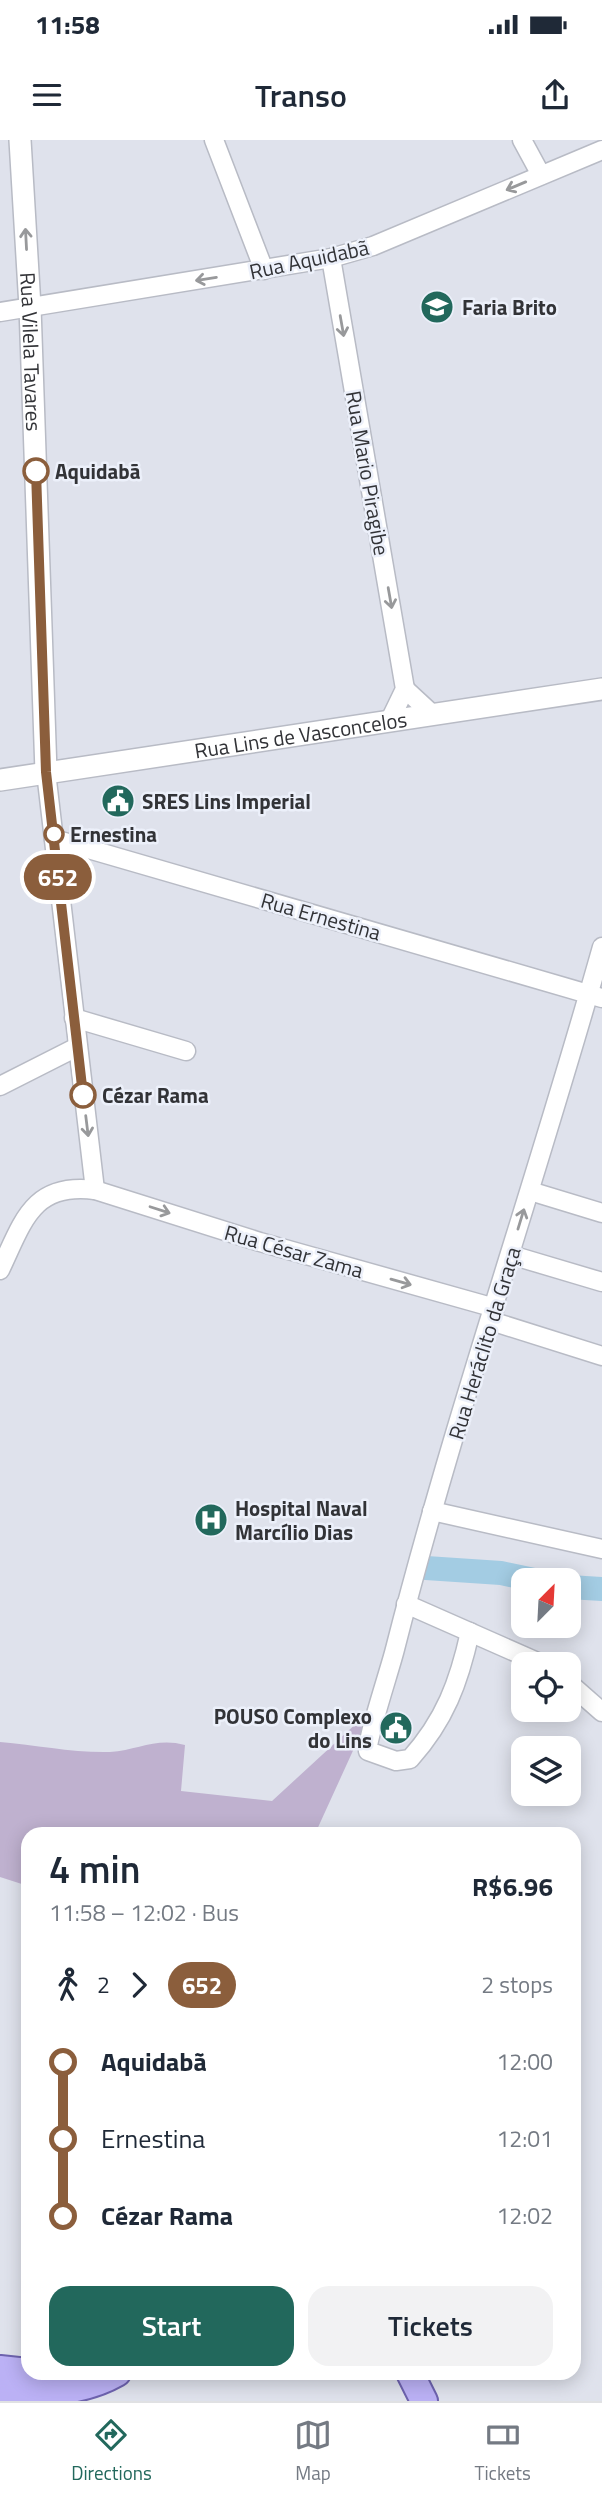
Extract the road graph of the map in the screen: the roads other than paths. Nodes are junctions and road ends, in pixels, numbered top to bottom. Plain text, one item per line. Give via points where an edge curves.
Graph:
1 (20, 140) edge
2 (214, 140) edge
3 (522, 140) edge
4 (602, 150) edge
5 (541, 176) junction
6 (331, 258) junction
7 (264, 270) junction
8 (30, 307) junction
9 (0, 312) edge
10 (405, 689) junction
11 (602, 689) edge
12 (431, 713) junction
13 (390, 720) junction
14 (46, 772) junction
15 (0, 780) edge
16 (54, 839) junction
17 (602, 947) edge
18 (595, 996) edge
19 (74, 1018) junction
20 (77, 1047) junction
21 (186, 1051) dead end
22 (0, 1086) edge
23 (95, 1190) junction
24 (530, 1191) junction
25 (602, 1213) edge
26 (511, 1255) junction
27 (0, 1270) edge
28 (602, 1282) edge
29 (493, 1315) junction
30 (602, 1356) edge
31 (432, 1511) junction
32 (602, 1549) edge
33 (406, 1604) junction
34 (470, 1632) junction
35 (515, 1652) edge
36 (581, 1694) edge
37 (602, 1712) edge
38 (0, 2369) edge
39 (21, 2371) edge
40 (101, 2380) edge
41 (414, 2380) edge
42 (428, 2380) edge
43 (0, 2389) edge
44 (424, 2401) edge
45 (439, 2401) edge

8 -> 1 street, Rua Vilela Tavares
2 - 7 street
3 - 5 street
4 - 5 street, Rua Aquidabã
5 -> 6 street, Rua Aquidabã via 373,246
6 - 7 street, Rua Aquidabã
6 -> 10 street, Rua Mario Piragibe
7 -> 8 street, Rua Aquidabã
8 - 9 street, Rua Aquidabã
8 - 14 street, Rua Vilela Tavares
10 - 12 street
10 - 13 street
11 - 12 street, Rua Lins de Vasconcelos
12 - 13 street, Rua Lins de Vasconcelos
13 - 14 street, Rua Lins de Vasconcelos
14 - 15 street, Rua Lins de Vasconcelos
14 - 16 street, Rua Vilela Tavares
16 - 18 street, Rua Ernestina
16 - 19 street, Rua Vilela Tavares
17 - 18 street, Rua Heráclito da Graça
18 - 24 street, Rua Heráclito da Graça
19 - 20 street, Rua Vilela Tavares
19 - 21 street
20 - 22 street
20 -> 23 street, Rua Vilela Tavares
23 - 27 street via 76,1188 44,1196 25,1217
23 -> 29 street, Rua César Zama
24 - 25 street
26 -> 24 street, Rua Heráclito da Graça
26 - 28 street
26 - 29 street, Rua Heráclito da Graça
29 - 30 street, Rua César Zama
29 - 31 street, Rua Heráclito da Graça
31 - 32 street
31 - 33 street, Rua Heráclito da Graça
33 - 34 street
33 - 34 street, Rua Heráclito da Graça via 368,1740 372,1754 396,1761 410,1759 449,1702
34 - 35 street
36 - 37 street
38 - 39 main road
40 - 43 main road via 63,2391
41 - 44 main road
42 - 45 main road

